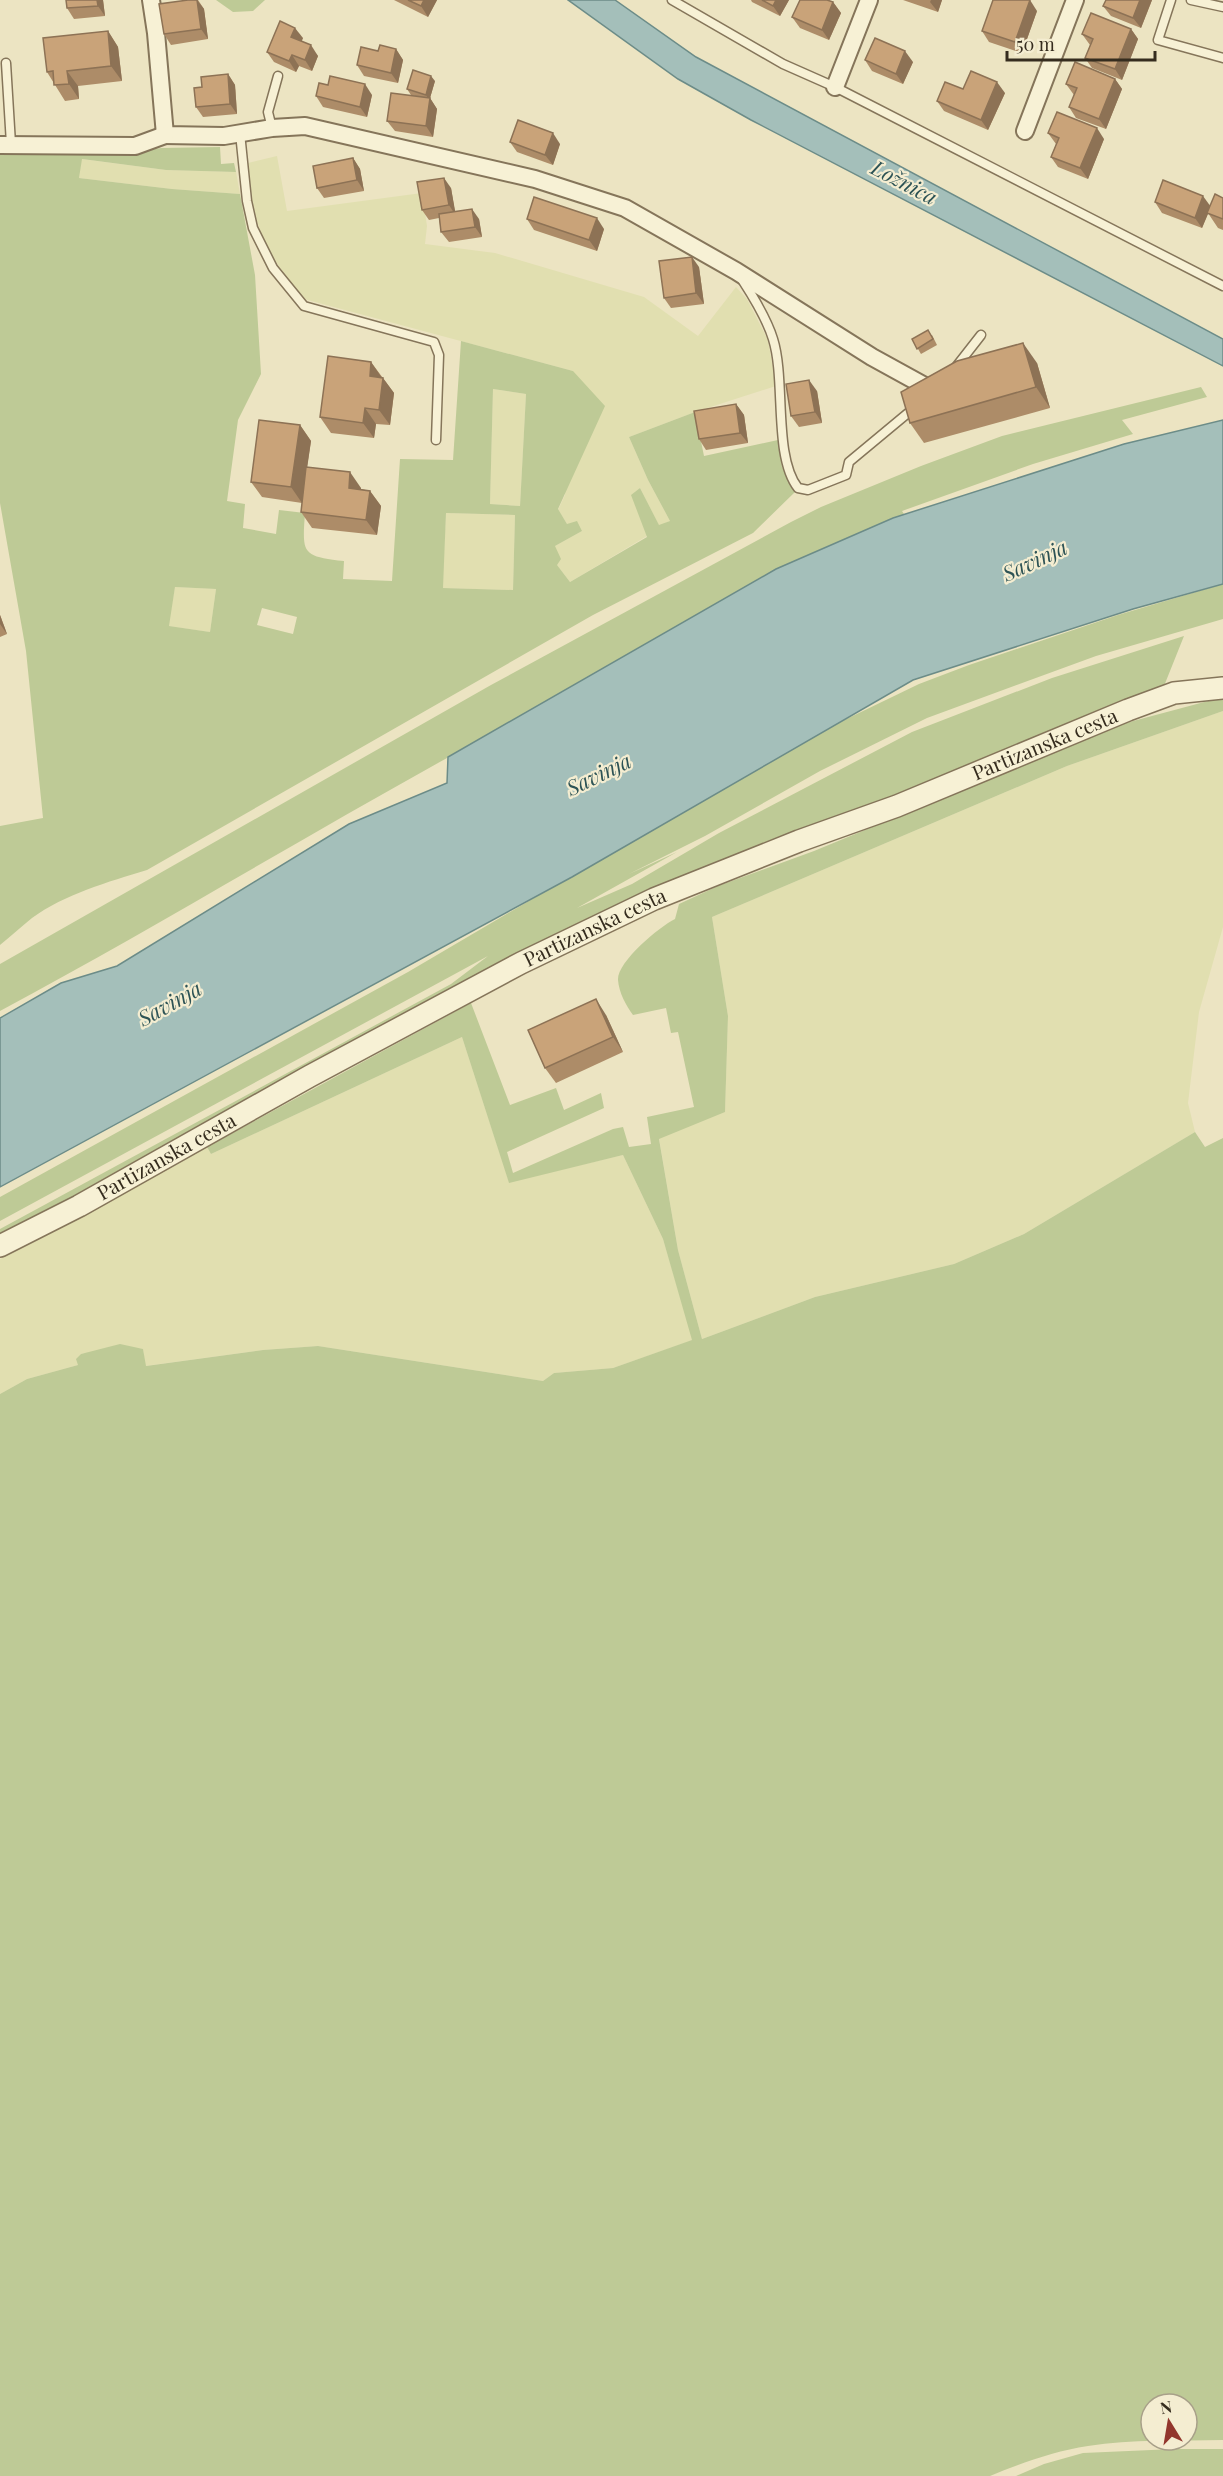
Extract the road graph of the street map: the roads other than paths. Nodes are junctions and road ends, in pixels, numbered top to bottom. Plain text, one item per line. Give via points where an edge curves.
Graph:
1 (151, 0) edge
2 (672, 0) edge
3 (868, 0) edge
4 (1075, 0) edge
5 (1171, 0) edge
6 (1191, 0) edge
7 (1223, 7) edge
8 (1223, 58) edge
9 (6, 63) dead end
10 (278, 76) dead end
11 (835, 87) junction
12 (272, 128) junction
13 (1025, 131) dead end
14 (240, 133) junction
15 (165, 135) junction
16 (5, 145) edge
17 (736, 271) junction
18 (1223, 286) edge
19 (981, 335) dead end
20 (947, 375) edge
21 (932, 390) edge
22 (918, 404) edge
23 (436, 440) dead end
24 (1223, 688) edge
25 (0, 1246) edge

1 - 15 street
2 - 11 lane via 783,64
3 - 11 street
4 - 13 street
5 - 8 lane via 1158,40
6 - 7 lane
9 - 16 lane
10 - 12 lane via 268,112
11 - 18 lane
12 - 14 street
12 - 17 street via 305,126 535,179 625,208
14 - 15 street
14 - 23 lane via 253,228 273,268 304,306 434,342 439,355
15 - 16 street via 135,147
17 - 21 street
17 - 22 lane via 773,339 787,466 798,488 808,490 846,475 849,462
19 - 20 lane
24 - 25 street, Partizanska cesta via 1174,693 1128,710 897,806 654,899 521,963

